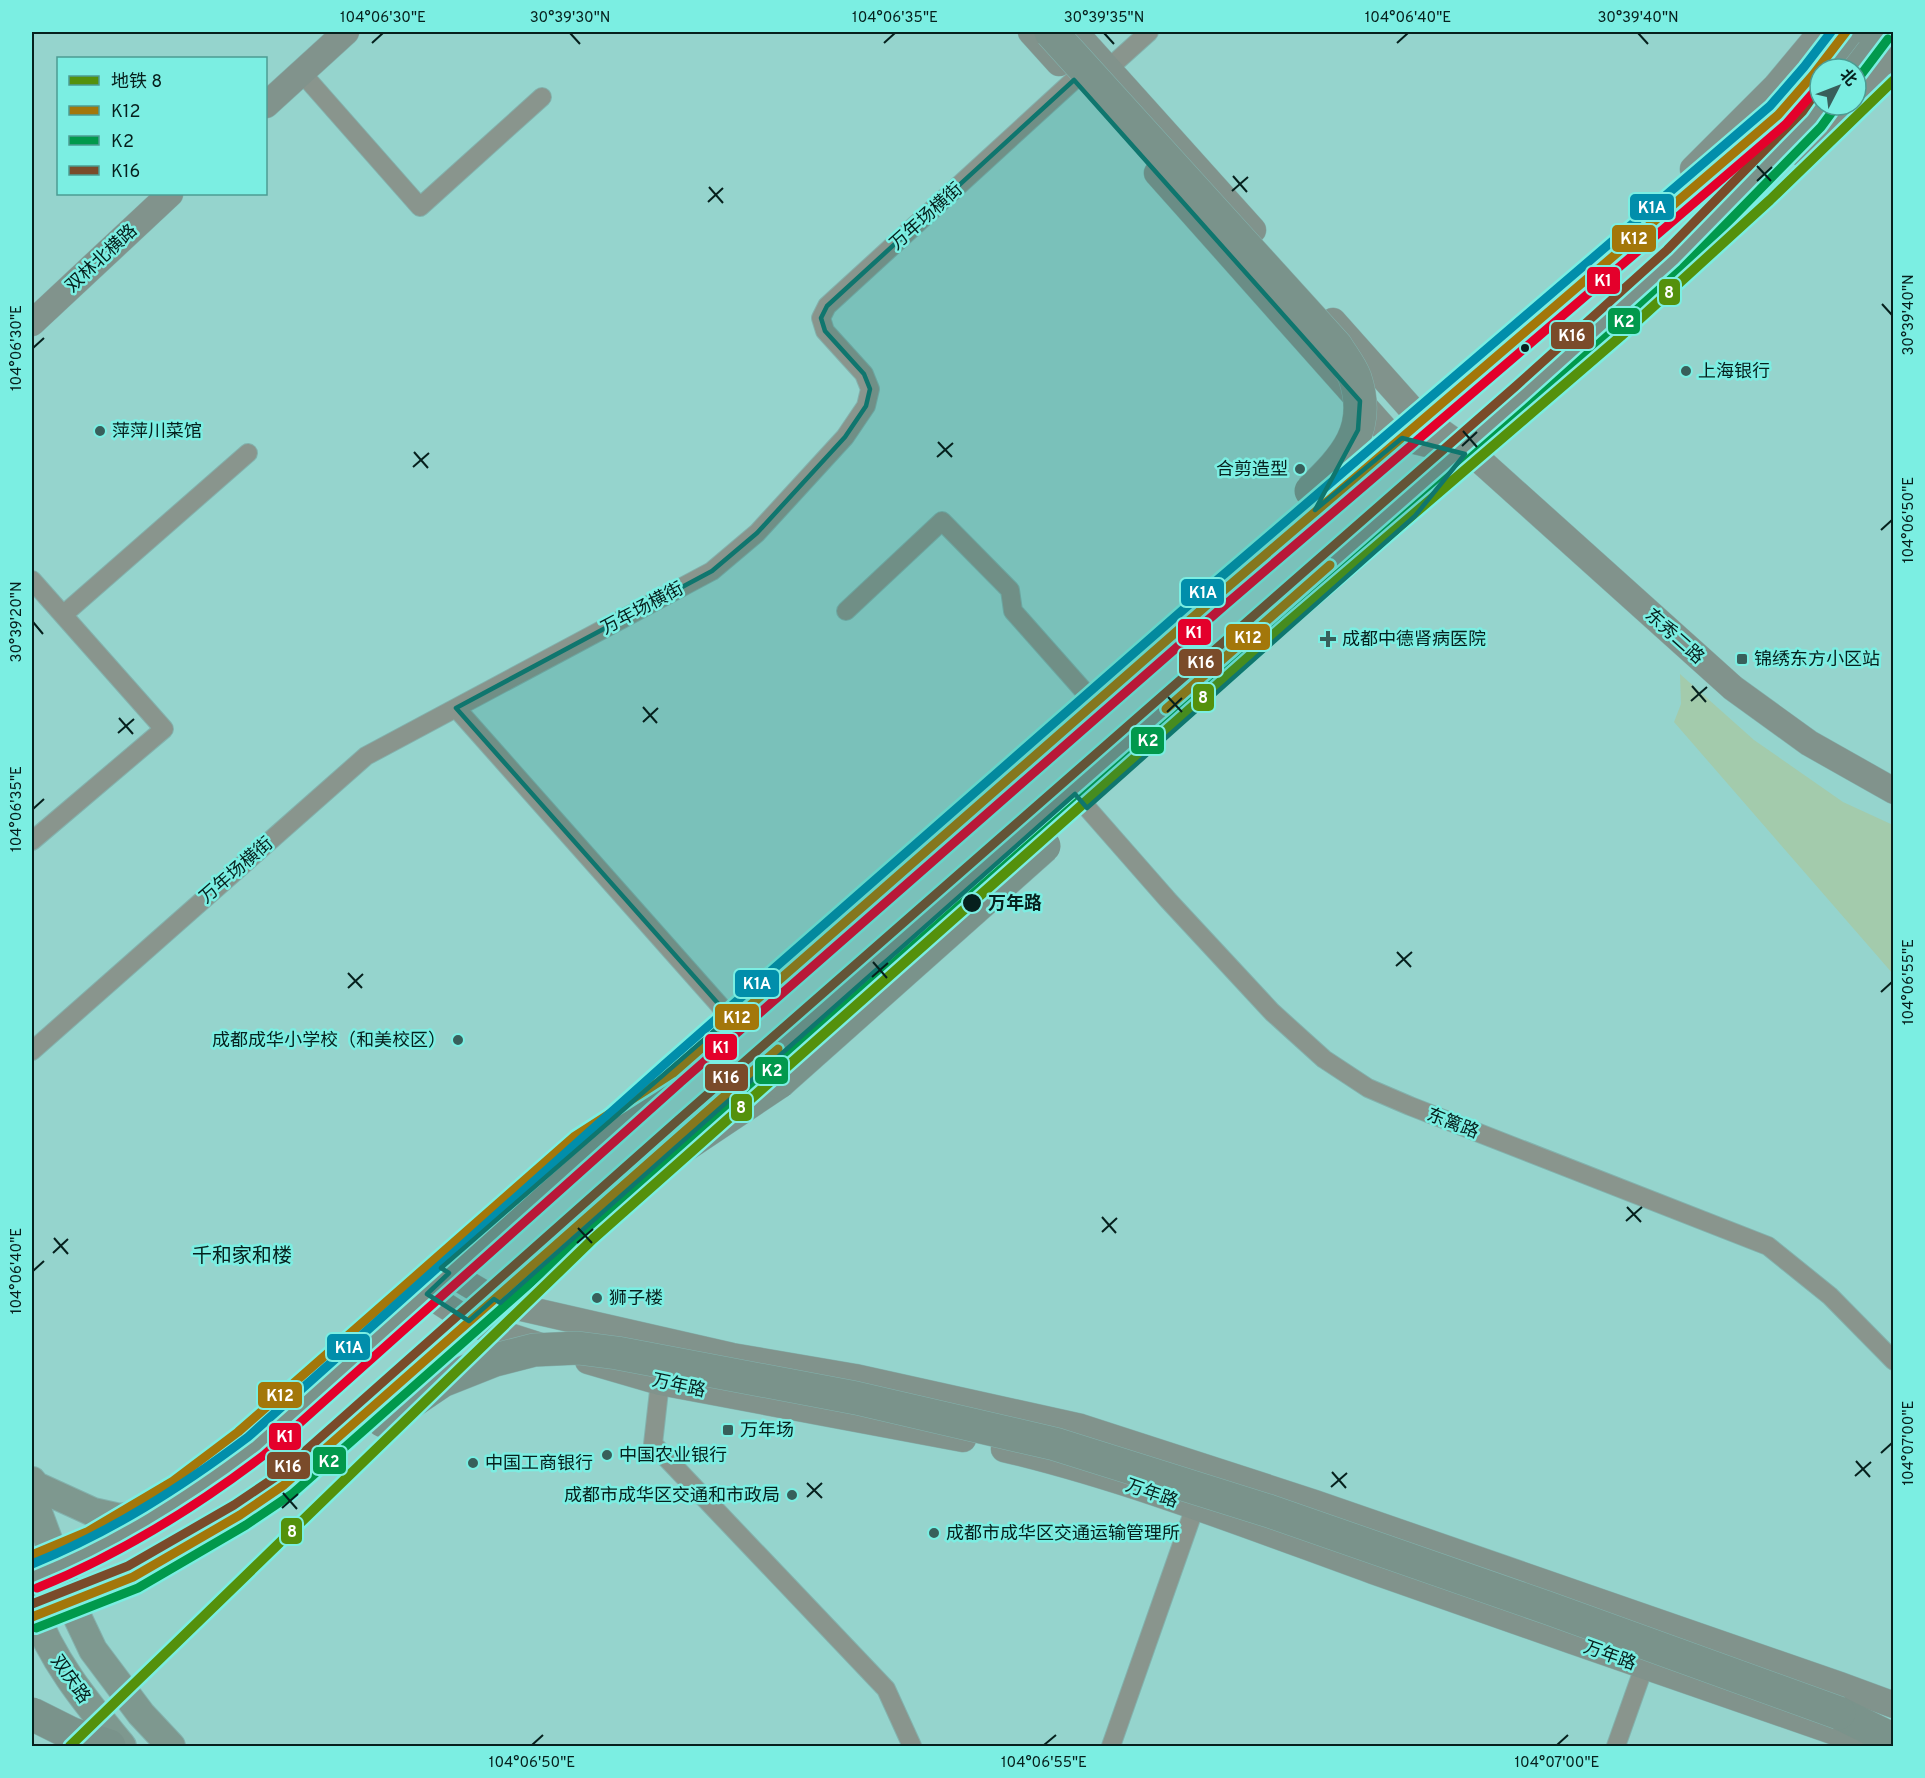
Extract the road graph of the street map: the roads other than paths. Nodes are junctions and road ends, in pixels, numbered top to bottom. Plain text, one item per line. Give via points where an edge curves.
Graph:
1 (346, 32) edge
2 (1031, 32) edge
3 (1051, 32) edge
4 (1075, 32) edge
5 (1149, 32) edge
6 (1821, 32) edge
7 (1846, 32) edge
8 (1878, 32) edge
9 (1893, 49) edge
10 (1859, 57) edge
11 (1109, 68) junction
12 (301, 72) junction
13 (1074, 80) junction
14 (1868, 81) edge
15 (542, 97) dead end
16 (267, 104) edge
17 (1813, 117) edge
18 (1836, 117) edge
19 (169, 195) edge
20 (32, 323) edge
21 (1415, 413) junction
22 (1390, 435) junction
23 (1480, 443) junction
24 (248, 453) dead end
25 (32, 580) edge
26 (1216, 597) junction
27 (846, 611) dead end
28 (63, 615) junction
29 (1091, 699) junction
30 (456, 708) junction
31 (1893, 790) edge
32 (1075, 794) junction
33 (32, 841) edge
34 (730, 1017) junction
35 (32, 1051) edge
36 (673, 1073) junction
37 (658, 1163) junction
38 (441, 1268) junction
39 (418, 1288) junction
40 (500, 1303) junction
41 (475, 1325) junction
42 (1893, 1360) edge
43 (660, 1383) junction
44 (32, 1481) edge
45 (284, 1485) junction
46 (32, 1496) edge
47 (1315, 1503) junction
48 (1195, 1507) junction
49 (154, 1511) junction
50 (1301, 1545) junction
51 (36, 1567) edge
52 (74, 1610) junction
53 (33, 1616) edge
54 (1644, 1667) junction
55 (1893, 1705) edge
56 (32, 1714) edge
57 (32, 1722) edge
58 (83, 1740) edge
59 (1893, 1740) edge
60 (109, 1746) edge
61 (122, 1746) edge
62 (171, 1746) edge
63 (912, 1746) edge
64 (1111, 1746) edge
65 (1616, 1746) edge
66 (1875, 1746) edge

1 - 12 main road
2 - 13 main road
3 - 26 highway, bridge via 1336,346 1354,376 1361,406 1358,430 1340,462 1266,535
4 - 11 main road, 东秀二路
5 - 11 street
6 - 21 main road via 1776,86 1682,180
7 - 26 highway, bridge via 1778,115
8 - 10 highway
9 - 14 main road
11 - 21 main road, 东秀二路
12 - 15 street via 420,207
12 - 16 main road
13 - 22 main road
13 - 30 street, 万年场横街 via 827,306 821,318 825,331 864,374 870,389 866,406 845,437 757,533 712,571
17 - 23 highway, bridge via 1675,259
18 - 23 main road via 1725,231
19 - 20 main road, 双林北横路
21 - 22 main road
21 - 23 main road, 东秀二路
22 - 23 main road
22 - 29 main road
23 - 31 main road, 东秀二路 via 1733,688 1809,743
23 - 32 main road
23 - 37 highway, bridge via 1415,516 779,1082
23 - 45 highway, bridge via 703,1114
24 - 28 street
25 - 28 street
26 - 36 highway, bridge
27 - 29 street via 942,521 1010,590 1012,611
28 - 33 street via 164,729
29 - 34 main road
30 - 34 street
30 - 35 street, 万年场横街 via 366,756
32 - 37 main road
32 - 42 street, 东篱路 via 1272,1012 1324,1059 1368,1088 1410,1106 1768,1246 1830,1296
34 - 38 main road
36 - 51 highway, bridge via 576,1136 238,1432 173,1480
36 - 51 highway, bridge via 256,1446 189,1496 131,1532 75,1561
37 - 40 main road
38 - 39 main road
38 - 40 main road
39 - 41 main road, 万年路
39 - 49 main road via 242,1447
40 - 41 main road
40 - 47 main road via 732,1356 855,1377 1081,1426
41 - 43 main road, 万年路
41 - 52 main road via 271,1505 123,1590
43 - 48 main road, 万年路 via 956,1437 1066,1464
43 - 63 street via 653,1444 885,1689
44 - 49 main road via 93,1512 120,1518
45 - 53 highway, bridge via 133,1577
45 - 59 highway, bridge via 442,1381 463,1372 534,1350 578,1348 617,1353 856,1398 1056,1444 1280,1515 1548,1608 1839,1713
46 - 51 main road, 双庆路
47 - 50 main road via 1298,1501 1282,1514 1286,1533
47 - 55 main road
48 - 50 main road, 万年路
48 - 64 street
49 - 51 main road
50 - 54 main road, 万年路
51 - 52 main road, 双庆路
52 - 53 main road
52 - 62 main road, 双庆路 via 93,1650 141,1714
53 - 61 main road, 双庆路 via 72,1685
54 - 65 street
54 - 66 main road, 万年路
56 - 58 highway, bridge
57 - 58 highway, bridge
58 - 60 highway

